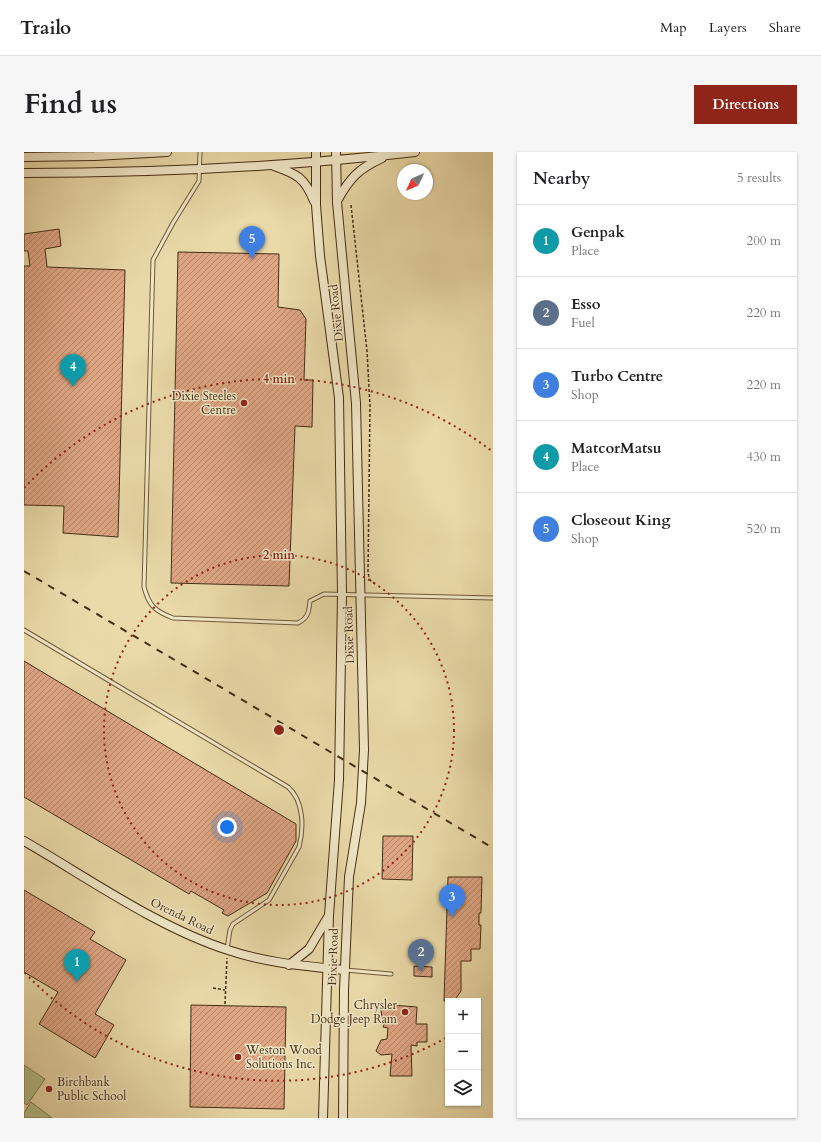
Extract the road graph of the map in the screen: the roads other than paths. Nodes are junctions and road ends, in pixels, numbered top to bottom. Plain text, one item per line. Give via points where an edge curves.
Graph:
1 (167, 152) edge
2 (200, 152) edge
3 (316, 152) edge
4 (415, 152) edge
5 (388, 155) junction
6 (336, 156) edge
7 (24, 157) edge
8 (316, 161) junction
9 (270, 164) junction
10 (200, 168) junction
11 (24, 173) edge
12 (337, 202) junction
13 (316, 205) junction
14 (342, 594) junction
15 (360, 595) junction
16 (493, 598) edge
17 (24, 630) edge
18 (24, 840) edge
19 (329, 915) junction
20 (227, 950) junction
21 (289, 965) junction
22 (327, 969) junction
23 (344, 970) junction
24 (391, 974) dead end
25 (323, 1118) edge
26 (343, 1118) edge

1 - 7 main road
2 - 10 lane
3 - 8 main road, Dixie Road
4 - 5 main road
5 - 6 main road
5 - 12 main road via 365,166 348,183
6 - 8 main road
6 - 12 main road, Dixie Road
8 - 9 main road
8 - 13 main road, Dixie Road
9 - 10 main road
9 - 13 main road via 291,172 302,180 308,186
10 - 11 main road
10 - 14 lane via 200,181 154,260 144,587 148,602 160,613 173,618 298,622 310,613 310,601 324,594
12 - 15 main road, Dixie Road via 356,403
13 - 14 main road, Dixie Road via 320,256 339,398
14 - 15 lane
14 - 19 main road, Dixie Road via 339,780
15 - 16 lane
15 - 23 main road, Dixie Road via 363,780 349,877
17 - 20 lane via 296,794 300,804 299,847 269,900 233,924
18 - 20 main road, Orenda Road via 164,923
19 - 21 main road via 309,949
19 - 22 main road, Dixie Road
20 - 21 main road, Orenda Road
21 - 22 main road, Orenda Road
22 - 23 main road, Orenda Road
22 - 25 main road, Dixie Road
23 - 24 lane
23 - 26 main road, Dixie Road

